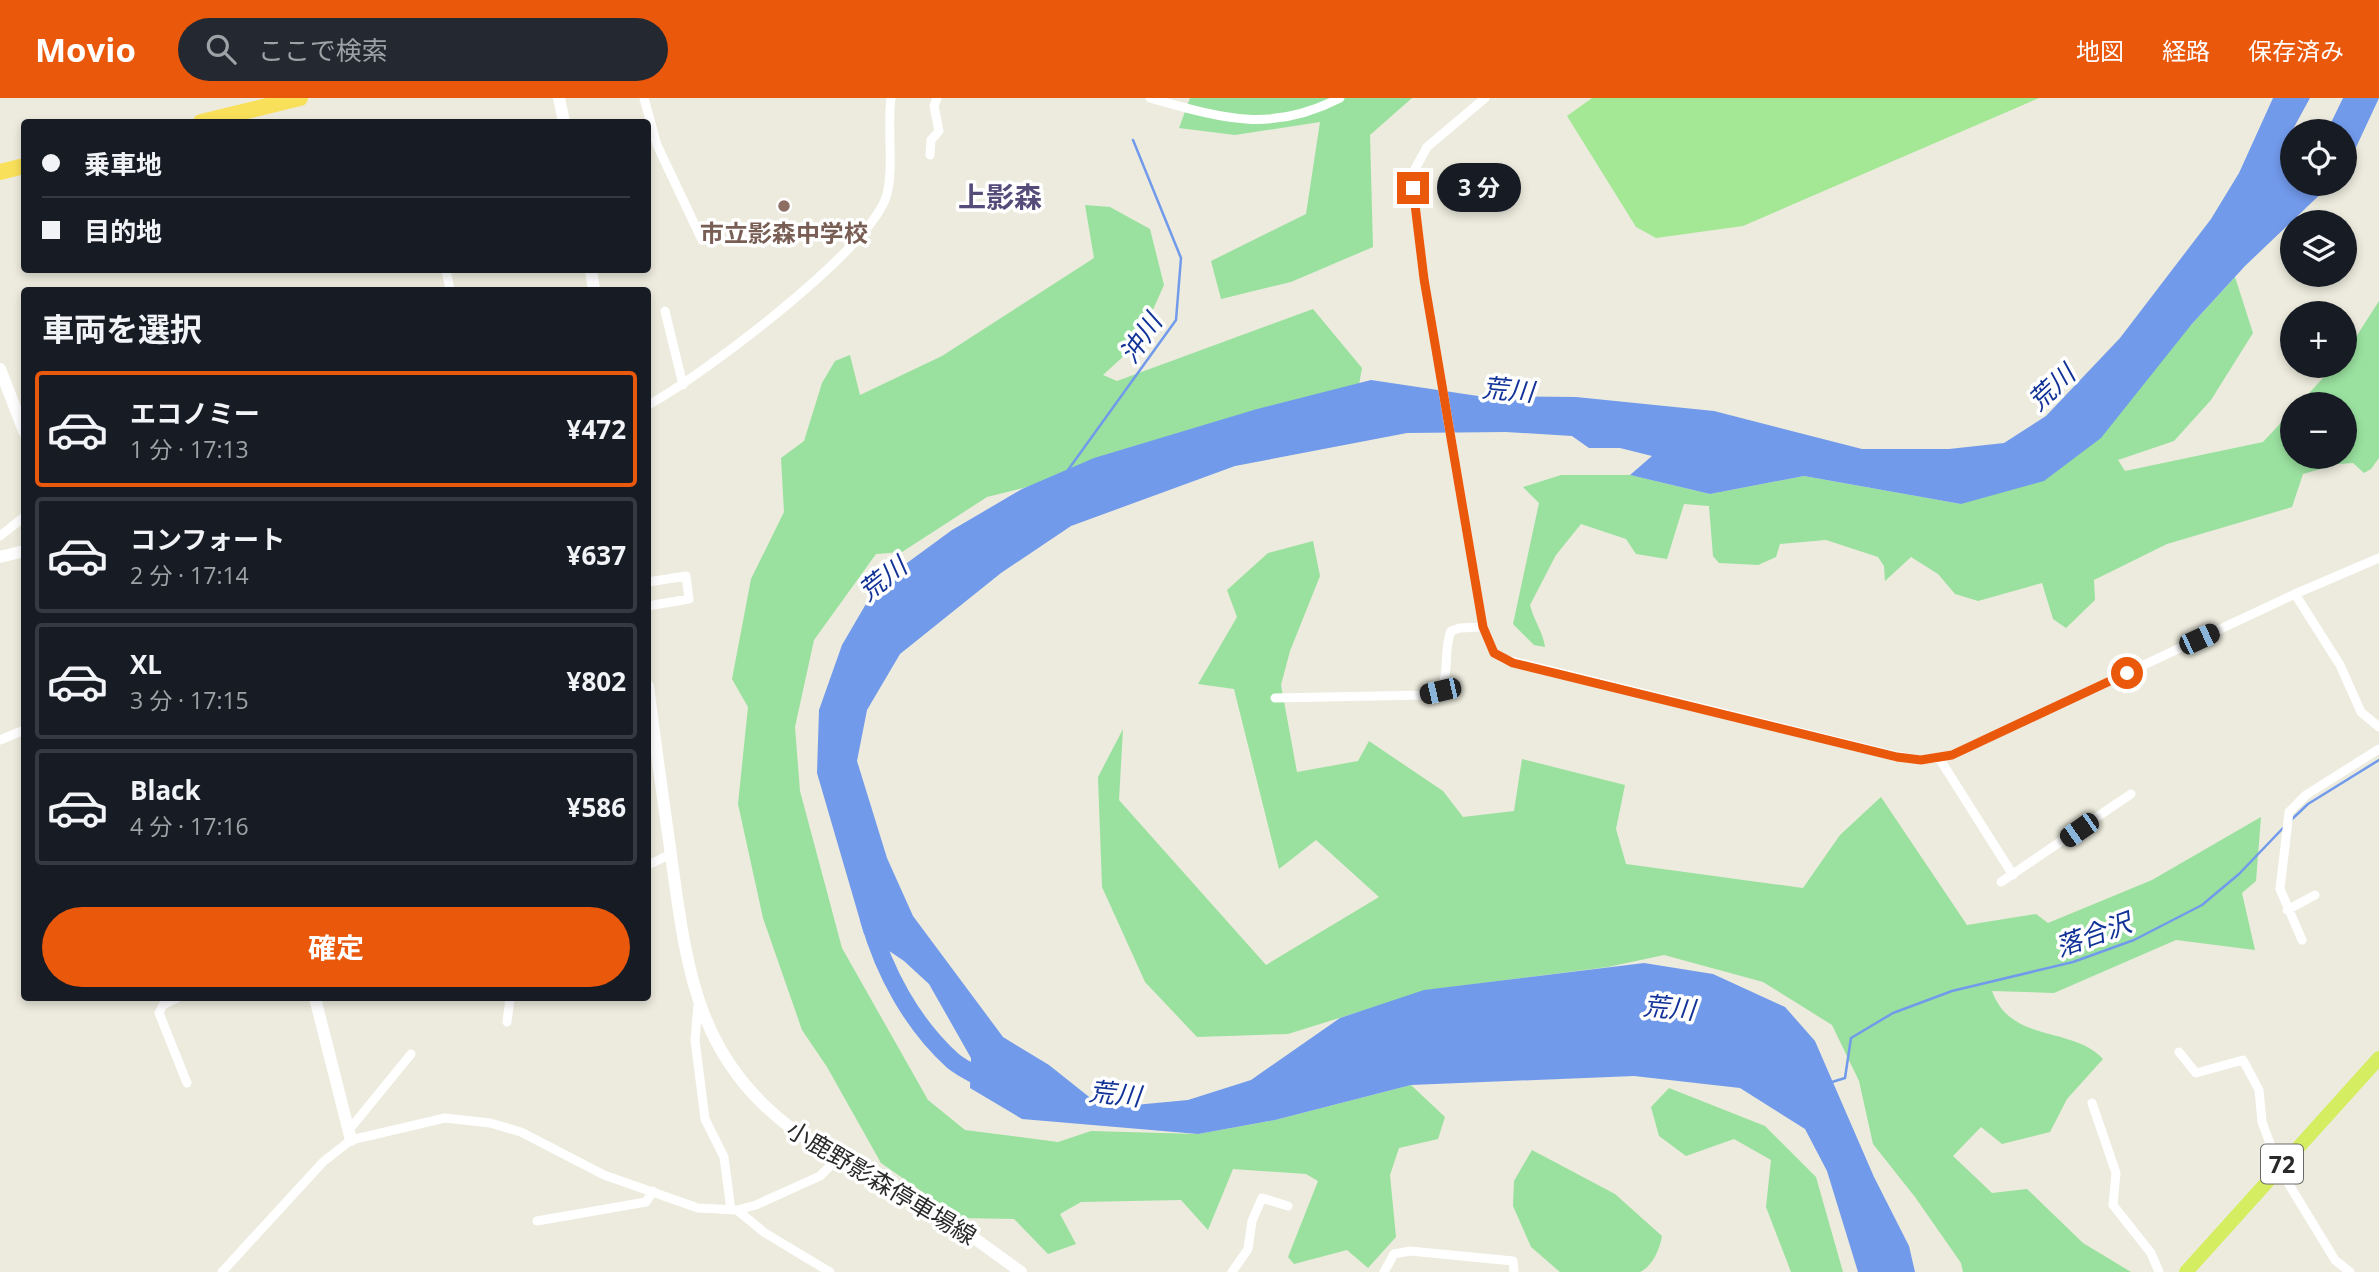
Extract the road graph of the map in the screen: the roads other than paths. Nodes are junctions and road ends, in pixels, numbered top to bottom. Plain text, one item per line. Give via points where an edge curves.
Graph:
1 (300, 98) edge
2 (559, 98) edge
3 (644, 98) edge
4 (891, 98) edge
5 (937, 98) edge
6 (1150, 98) edge
7 (1340, 98) edge
8 (1485, 98) edge
9 (213, 119) edge
10 (563, 119) edge
11 (651, 119) edge
12 (651, 121) edge
13 (930, 155) dead end
14 (21, 167) edge
15 (0, 172) edge
16 (702, 240) dead end
17 (665, 311) dead end
18 (0, 369) edge
19 (683, 384) junction
20 (651, 403) edge
21 (21, 423) edge
22 (21, 519) edge
23 (0, 536) edge
24 (21, 552) edge
25 (0, 557) edge
26 (2379, 558) edge
27 (651, 582) edge
28 (2295, 594) junction
29 (651, 605) edge
30 (1483, 627) junction
31 (1275, 698) dead end
32 (2379, 727) edge
33 (21, 731) edge
34 (0, 740) edge
35 (651, 741) edge
36 (2379, 749) edge
37 (1939, 758) junction
38 (652, 759) edge
39 (2131, 794) dead end
40 (671, 854) junction
41 (651, 864) edge
42 (2013, 875) junction
43 (2001, 882) dead end
44 (2315, 895) dead end
45 (2287, 910) junction
46 (2301, 940) dead end
47 (171, 1001) edge
48 (316, 1001) edge
49 (510, 1001) edge
50 (698, 1005) junction
51 (507, 1022) dead end
52 (2179, 1052) dead end
53 (411, 1054) dead end
54 (2379, 1058) edge
55 (187, 1083) dead end
56 (2092, 1103) dead end
57 (350, 1135) junction
58 (839, 1157) junction
59 (2279, 1168) junction
60 (653, 1191) junction
61 (1287, 1206) dead end
62 (734, 1210) junction
63 (537, 1221) dead end
64 (222, 1272) edge
65 (830, 1272) edge
66 (1021, 1272) edge
67 (1233, 1272) edge
68 (1384, 1272) edge
69 (1514, 1272) edge
70 (2159, 1272) edge
71 (2186, 1272) edge
72 (2350, 1272) edge

1 - 9 highway
2 - 10 main road
3 - 11 street
4 - 19 street via 888,193 878,214 762,326
5 - 13 street via 939,131 931,140
6 - 7 street via 1242,121 1297,114
8 - 30 street via 1427,147 1415,169 1413,188
12 - 16 street via 662,156
14 - 15 highway
17 - 19 street
18 - 21 main road
19 - 20 street
22 - 23 street
24 - 25 main road
26 - 28 street
27 - 29 street via 686,576 688,599
28 - 32 street via 2340,665 2361,712
28 - 37 street
30 - 31 street via 1451,631 1440,691
30 - 37 street via 1494,653 1513,663 1897,757
33 - 34 street
35 - 38 main road, 小鹿野影森停車場線
36 - 45 street via 2306,795 2289,812 2280,889
37 - 42 street
38 - 40 main road, 小鹿野影森停車場線
39 - 42 street
40 - 41 street
40 - 50 main road, 小鹿野影森停車場線 via 682,942
42 - 43 street
44 - 45 street
45 - 46 street
47 - 55 street via 159,1013
48 - 57 main road
49 - 51 street
50 - 58 main road, 小鹿野影森停車場線 via 730,1065 754,1095 776,1117
50 - 62 street via 695,1040 705,1119 724,1157
52 - 59 street via 2196,1073 2243,1060 2259,1090 2262,1122
53 - 57 street
54 - 59 main road, 72
56 - 70 street via 2116,1173 2113,1205 2151,1253
57 - 60 street via 445,1118 490,1122 521,1132 604,1175
57 - 64 street
58 - 62 street via 820,1176
58 - 66 main road, 小鹿野影森停車場線 via 963,1230
59 - 71 main road, 72
59 - 72 street via 2335,1260
60 - 62 street via 698,1208
60 - 63 street via 646,1202
61 - 67 street via 1262,1198 1248,1248
62 - 65 street
68 - 69 street via 1394,1254 1410,1251 1513,1261

